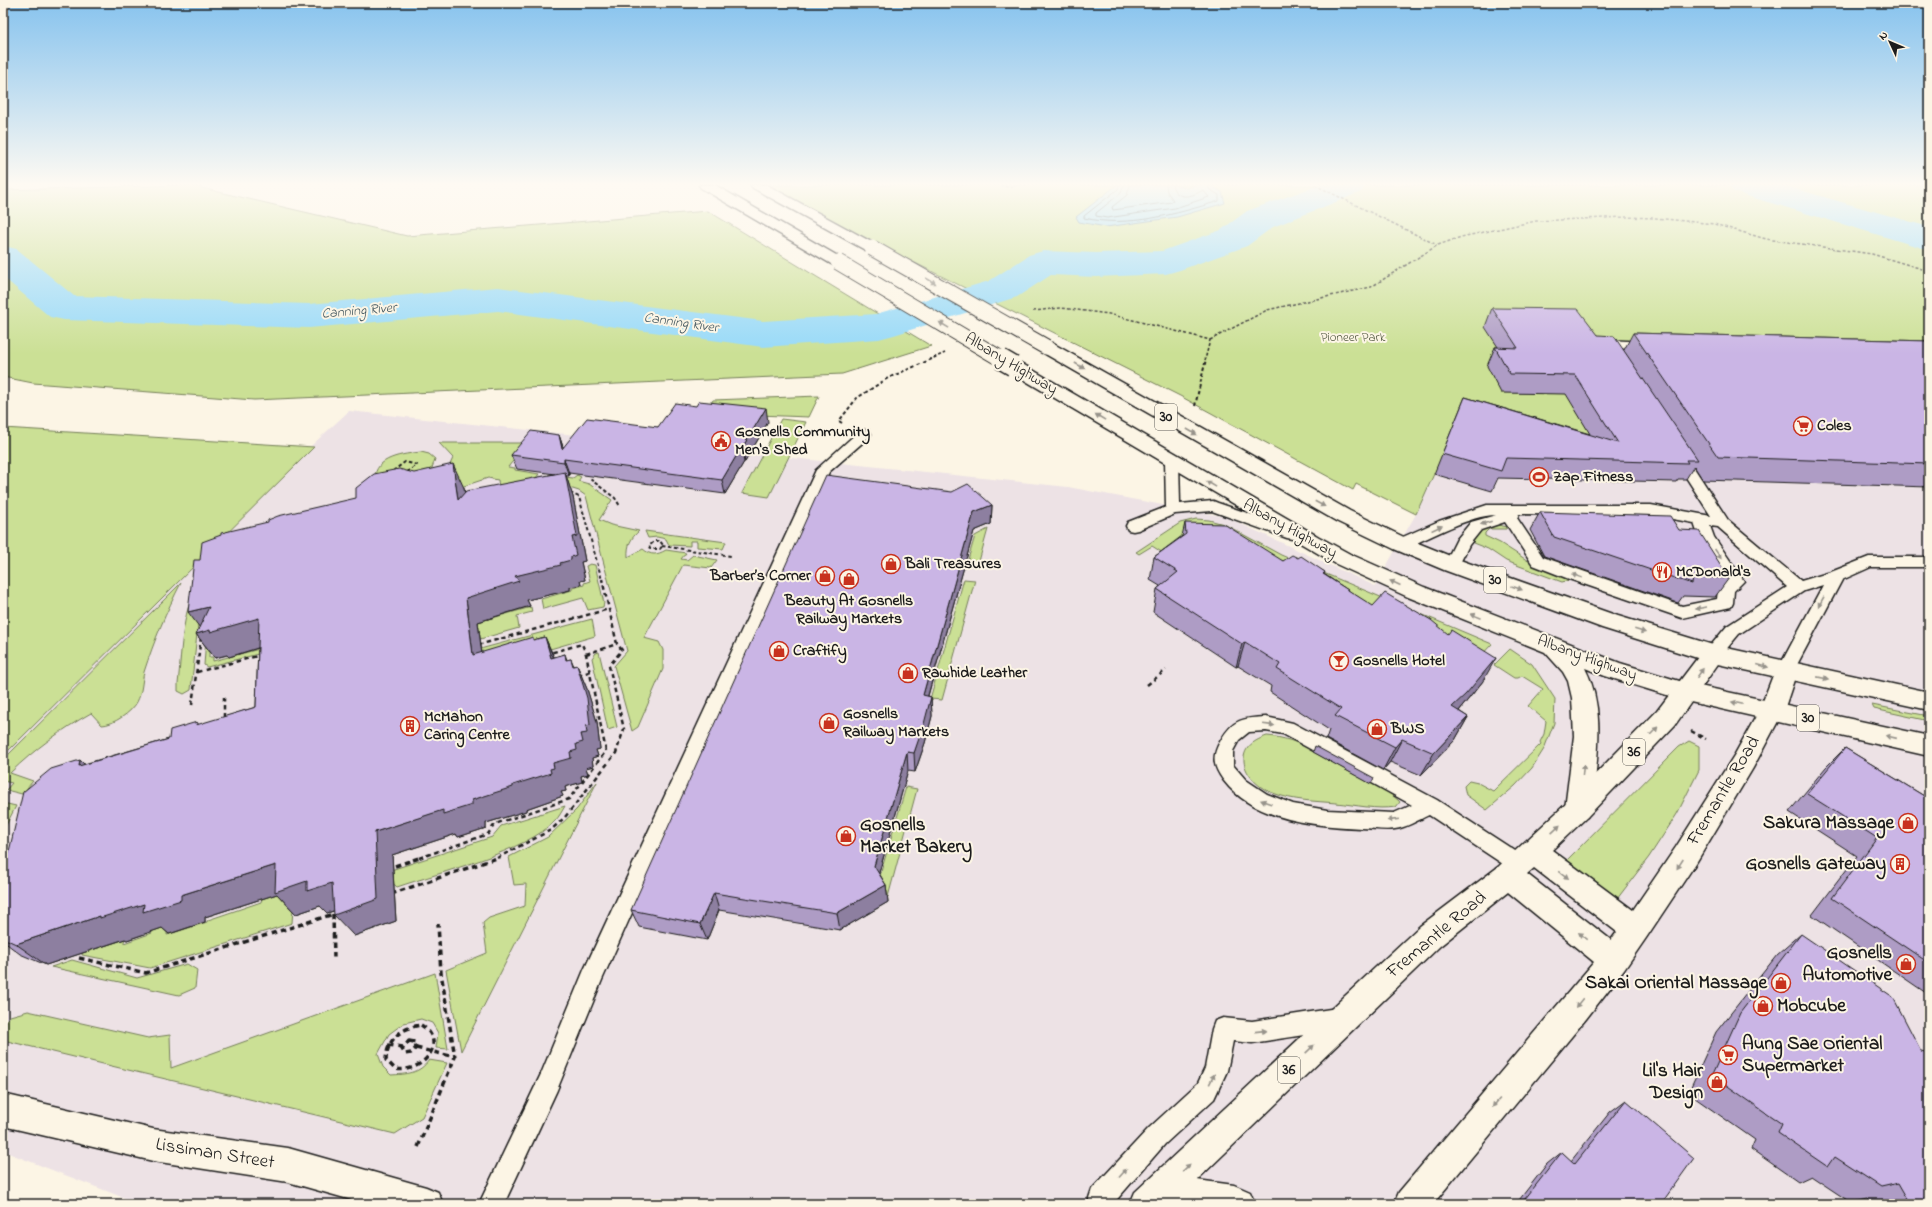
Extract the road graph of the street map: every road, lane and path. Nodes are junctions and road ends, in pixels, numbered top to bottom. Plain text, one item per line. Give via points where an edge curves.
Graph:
1 (803, 241) edge
2 (860, 241) edge
3 (1430, 241) edge
4 (1449, 241) edge
5 (1782, 241) edge
6 (1438, 245) junction
7 (1929, 271) edge
8 (1030, 311) dead end
9 (1210, 340) junction
10 (1661, 346) edge
11 (951, 351) dead end
12 (1619, 364) edge
13 (1189, 430) junction
14 (864, 434) joint
15 (1671, 443) edge
16 (1172, 460) junction
17 (398, 473) edge
18 (404, 474) edge
19 (590, 479) edge
20 (564, 492) edge
21 (620, 506) dead end
22 (1173, 509) junction
23 (1523, 510) junction
24 (1508, 516) junction
25 (1700, 519) junction
26 (1723, 523) junction
27 (1133, 526) dead end
28 (1312, 542) junction
29 (1401, 544) junction
30 (662, 546) junction
31 (731, 556) dead end
32 (1929, 562) edge
33 (1452, 565) junction
34 (1836, 576) junction
35 (1798, 587) junction
36 (609, 609) junction
37 (201, 632) edge
38 (617, 644) junction
39 (1552, 645) junction
40 (476, 646) dead end
41 (547, 654) edge
42 (586, 654) junction
43 (1713, 654) junction
44 (262, 655) edge
45 (1166, 670) dead end
46 (1785, 671) junction
47 (198, 672) junction
48 (589, 672) junction
49 (576, 675) edge
50 (1146, 685) dead end
51 (1686, 692) junction
52 (224, 697) dead end
53 (1929, 701) edge
54 (192, 706) dead end
55 (1772, 710) junction
56 (223, 726) edge
57 (1688, 730) dead end
58 (1706, 739) dead end
59 (1929, 746) edge
60 (1430, 806) junction
61 (1578, 809) junction
62 (1520, 864) junction
63 (395, 866) dead end
64 (386, 896) dead end
65 (341, 912) edge
66 (334, 914) junction
67 (438, 924) dead end
68 (1636, 929) junction
69 (79, 958) dead end
70 (334, 959) dead end
71 (1614, 960) junction
72 (1343, 1018) junction
73 (388, 1045) junction
74 (403, 1047) junction
75 (416, 1048) junction
76 (430, 1052) junction
77 (455, 1057) junction
78 (3, 1110) edge
79 (418, 1147) dead end
80 (1154, 1198) edge
81 (426, 1204) edge
82 (491, 1204) edge
83 (1101, 1204) edge
84 (1238, 1204) edge
85 (1411, 1204) edge

16 -> 1 main road, Albany Highway / 30, bridge
2 -> 13 main road, Albany Highway / 30, bridge
3 - 6 path
4 - 6 path
5 - 7 path via 1872,254
6 - 9 path via 1371,287 1267,310
8 - 9 path via 1061,308 1109,314
9 - 13 path
10 - 12 lane via 1606,344
11 - 14 path via 888,378 857,398 838,422
13 -> 29 main road, Albany Highway / 30 via 1342,516
14 - 82 lane via 823,470 592,977 549,1082
15 - 26 lane
16 - 22 lane
28 -> 16 main road, Albany Highway / 30
17 - 18 path via 392,471 405,462 416,465
19 - 21 path via 615,498
20 - 36 path via 579,497
22 - 27 lane
22 - 28 lane via 1213,506
23 - 24 lane
23 - 25 lane via 1651,510
29 -> 23 lane via 1487,510
25 -> 24 lane via 1707,538 1736,581 1726,589 1725,603 1682,612 1538,561
24 -> 33 lane via 1476,526 1462,543
25 - 26 lane
26 - 35 lane
39 -> 28 main road, Albany Highway / 30 via 1416,592
29 - 33 main road, Albany Highway / 30
30 - 30 path via 662,543 657,541 649,546 653,550
30 - 31 path
32 - 34 lane via 1869,562
33 -> 43 main road, Albany Highway / 30 via 1610,622
34 - 35 lane
34 -> 46 lane
35 - 43 lane via 1733,630
36 - 38 path
36 - 40 path
37 - 47 path
38 - 42 path
38 - 64 path via 622,650 610,666 624,729 616,753 565,817 551,830 505,855
39 - 51 main road, Albany Highway / 30 via 1613,670
61 -> 39 main road via 1586,744 1585,698 1572,666
41 - 42 path via 582,644
42 - 48 path
43 -> 46 main road, Albany Highway / 30
51 -> 43 main road, Fremantle Road / 36
44 - 47 path
45 - 50 path
46 -> 53 main road, Albany Highway / 30
46 - 55 main road, Fremantle Road
47 - 54 path
48 - 49 path
48 - 63 path via 606,751 569,799 495,824 488,834
55 -> 51 main road, Albany Highway / 30
61 -> 51 main road, Fremantle Road / 36 via 1659,727
52 - 56 path
59 -> 55 main road, Albany Highway / 30
55 -> 68 main road, Fremantle Road via 1702,830
57 - 58 path
60 -> 60 lane via 1395,821 1327,818 1292,812 1260,800 1239,786 1224,767 1224,751 1233,735 1245,725 1266,724 1287,728
60 - 62 lane
62 -> 61 main road, Fremantle Road / 36
62 -> 68 main road
71 -> 62 main road
62 - 72 main road, Fremantle Road / 36 via 1430,936
65 - 66 path
66 - 69 path via 146,973
66 - 70 path
67 - 77 path via 441,973
68 - 71 main road, Fremantle Road
71 -> 85 main road, Fremantle Road
80 -> 72 main road, Fremantle Road / 36
83 -> 72 lane via 1101,1198 1157,1136 1206,1091 1216,1071 1223,1029 1252,1032
73 - 74 path
73 - 76 path via 386,1060 395,1070 411,1069
73 - 76 path via 392,1038 406,1028 421,1025 431,1031 433,1044
74 - 75 path via 405,1054
74 - 75 path via 408,1041 413,1041
75 - 76 path
76 - 77 path
77 - 79 path
78 - 81 main road, Lissiman Street via 153,1145 288,1165
80 - 84 main road

